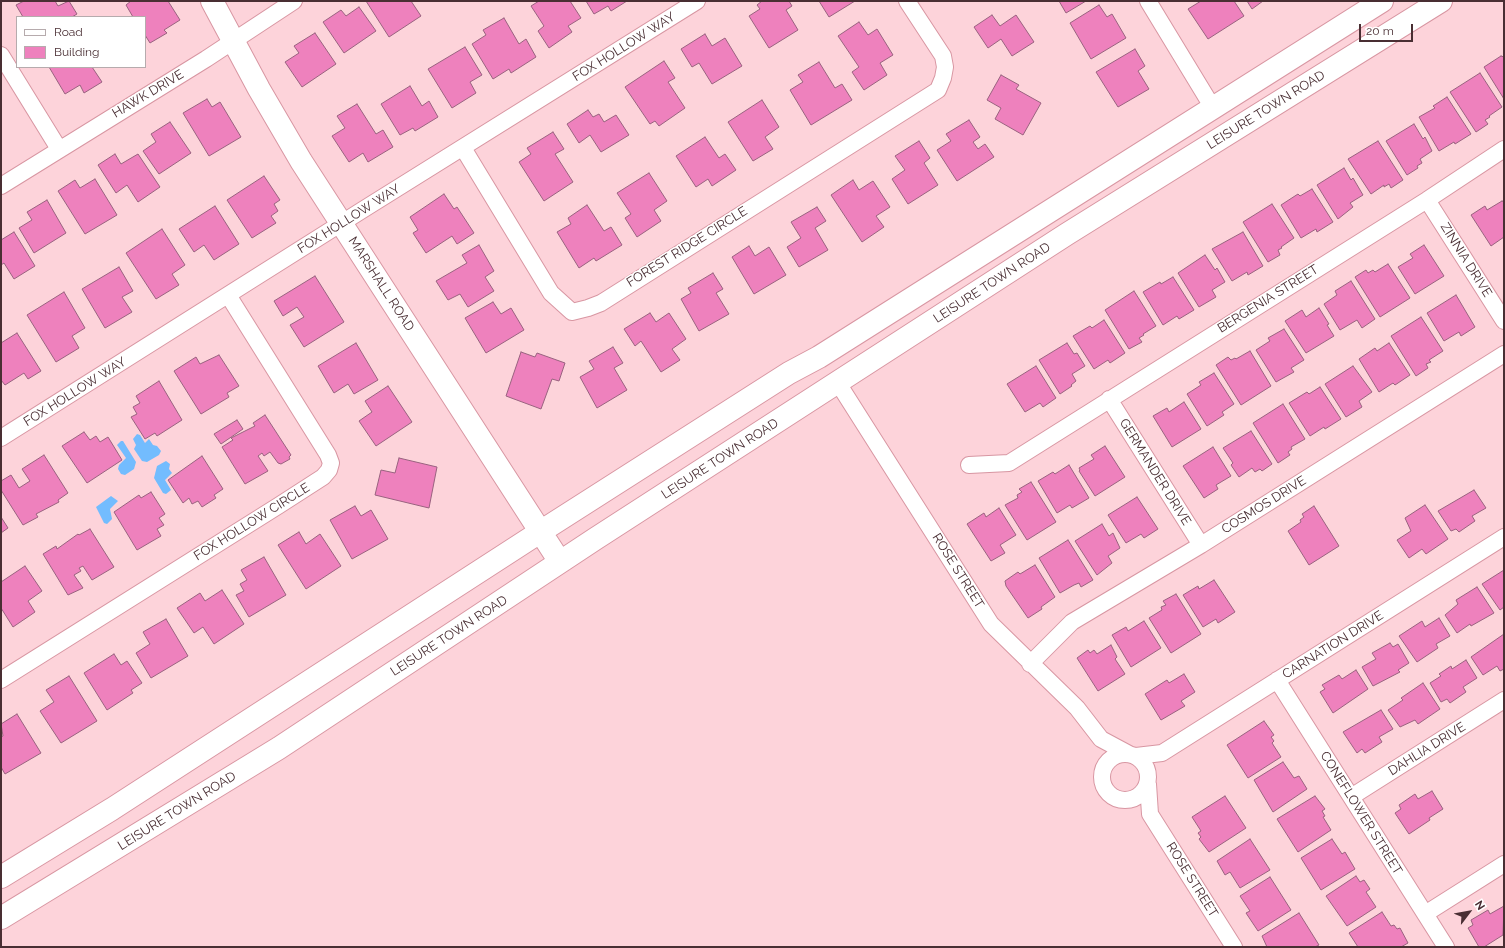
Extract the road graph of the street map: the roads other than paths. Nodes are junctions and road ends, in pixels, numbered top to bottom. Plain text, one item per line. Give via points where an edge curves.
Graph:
1 (212, 1) edge
2 (294, 1) edge
3 (697, 1) edge
4 (907, 1) edge
5 (1148, 1) edge
6 (1382, 1) edge
7 (1441, 1) edge
8 (232, 42) junction
9 (1, 55) edge
10 (1213, 108) junction
11 (463, 148) junction
12 (59, 149) junction
13 (1504, 149) edge
14 (1, 186) edge
15 (1427, 200) junction
16 (342, 223) junction
17 (1067, 234) junction
18 (228, 295) junction
19 (1504, 321) edge
20 (1504, 354) edge
21 (838, 383) junction
22 (1109, 399) junction
23 (1, 438) edge
24 (969, 465) dead end
25 (540, 532) junction
26 (1504, 537) edge
27 (1201, 545) junction
28 (560, 562) junction
29 (1030, 664) junction
30 (1, 680) edge
31 (1277, 680) junction
32 (1504, 700) edge
33 (1102, 739) junction
34 (1162, 753) junction
35 (1132, 755) junction
36 (1105, 766) junction
37 (1148, 780) junction
38 (1351, 797) junction
39 (1122, 800) junction
40 (1150, 814) junction
41 (1504, 864) edge
42 (1, 877) edge
43 (1425, 914) junction
44 (1, 918) edge
45 (1234, 947) edge
46 (1446, 947) edge

1 - 8 main road, MARSHALL ROAD
2 - 8 street, HAWK DRIVE
3 - 11 street, FOX HOLLOW WAY
4 - 11 street, FOREST RIDGE CIRCLE via 943,56 946,67 938,90 601,303 572,312 551,292
5 - 10 street
6 - 10 main road
7 - 17 main road, LEISURE TOWN ROAD
8 - 12 street, HAWK DRIVE
8 - 16 main road, MARSHALL ROAD via 297,154
9 - 12 street
10 - 17 main road via 1203,130 1188,146
10 - 25 main road
11 - 16 street, FOX HOLLOW WAY
12 - 14 street, HAWK DRIVE
13 - 15 street, BERGENIA STREET
15 - 19 street, ZINNIA DRIVE
15 - 22 street, BERGENIA STREET
16 - 18 street, FOX HOLLOW WAY
16 - 25 main road, MARSHALL ROAD
17 - 21 main road, LEISURE TOWN ROAD
18 - 23 street, FOX HOLLOW WAY
18 - 30 street, FOX HOLLOW CIRCLE via 328,455 331,463 329,470 284,502
20 - 27 street, COSMOS DRIVE
21 - 28 main road, LEISURE TOWN ROAD
21 - 29 street, ROSE STREET via 991,624
22 - 24 street, BERGENIA STREET via 1009,463
22 - 27 street, GERMANDER DRIVE
25 - 28 main road, MARSHALL ROAD
25 - 42 main road via 112,809
26 - 31 street, CARNATION DRIVE
27 - 29 street, COSMOS DRIVE via 1072,622
28 - 44 main road, LEISURE TOWN ROAD via 279,748
29 - 33 street, ROSE STREET via 1077,708
31 - 34 street, CARNATION DRIVE
31 - 38 street, CONEFLOWER STREET
32 - 38 street, DAHLIA DRIVE
33 - 35 street, ROSE STREET
33 - 36 street
34 - 35 street, CARNATION DRIVE
34 - 37 street, CARNATION DRIVE
35 - 36 street via 1115,756
35 - 37 street via 1143,761
36 - 39 street via 1102,774 1105,788 1110,794
37 - 39 street via 1138,796
37 - 40 street, ROSE STREET
38 - 43 street, CONEFLOWER STREET
39 - 40 street
40 - 45 street, ROSE STREET
41 - 43 street
43 - 46 street, CONEFLOWER STREET

